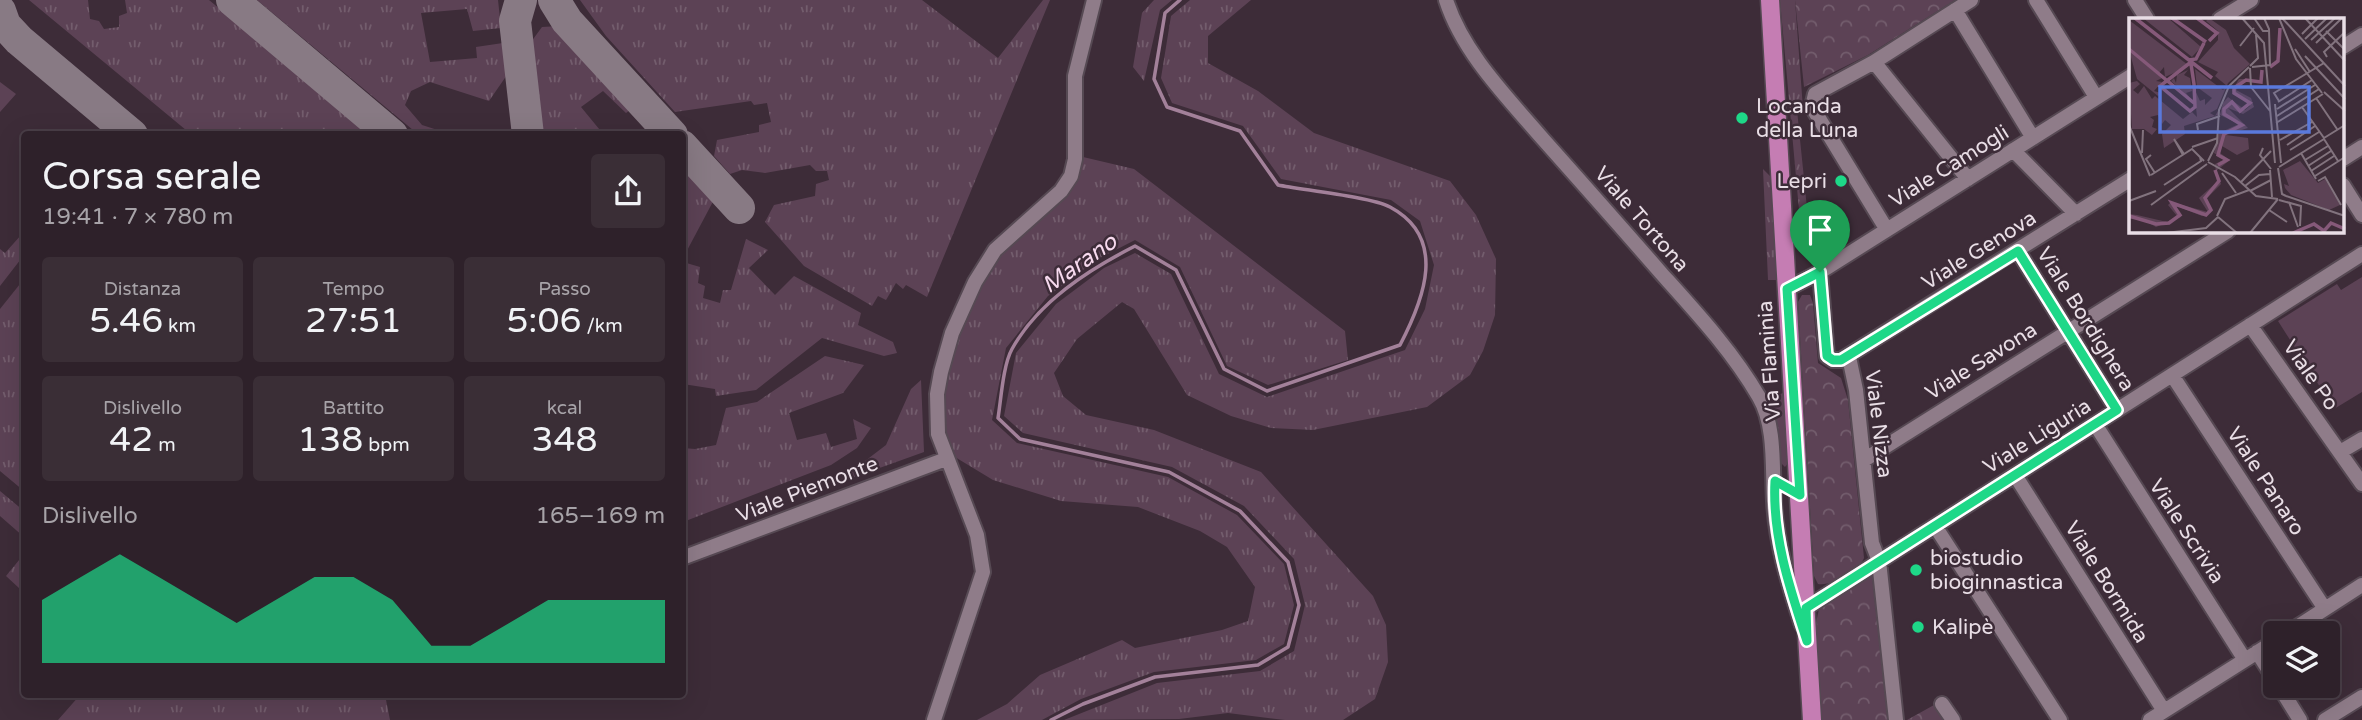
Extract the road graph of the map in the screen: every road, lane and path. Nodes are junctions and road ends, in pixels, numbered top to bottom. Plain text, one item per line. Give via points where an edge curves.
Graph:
1 (1094, 0) edge
2 (1446, 0) edge
3 (1770, 0) edge
4 (1971, 0) edge
5 (2036, 0) edge
6 (2135, 0) edge
7 (2245, 2) edge
8 (1955, 10) junction
9 (2146, 18) edge
10 (2221, 18) edge
11 (2362, 35) edge
12 (2344, 46) edge
13 (1874, 62) junction
14 (2129, 77) edge
15 (2096, 97) junction
16 (2033, 138) junction
17 (2362, 147) edge
18 (2013, 150) junction
19 (2344, 158) edge
20 (1968, 178) junction
21 (2129, 180) edge
22 (2344, 187) edge
23 (2076, 214) junction
24 (2362, 215) edge
25 (1887, 230) junction
26 (2225, 233) edge
27 (2018, 251) junction
28 (2362, 254) edge
29 (1820, 272) junction
30 (1787, 289) junction
31 (2250, 325) junction
32 (2068, 331) junction
33 (1849, 357) junction
34 (2172, 375) junction
35 (2117, 410) junction
36 (2095, 424) junction
37 (2362, 439) edge
38 (2340, 452) junction
39 (946, 459) junction
40 (1864, 460) junction
41 (2015, 475) junction
42 (1775, 481) junction
43 (2362, 484) edge
44 (1800, 495) junction
45 (1935, 526) junction
46 (686, 556) edge
47 (1879, 561) junction
48 (2362, 585) edge
49 (1806, 608) junction
50 (2325, 609) junction
51 (2306, 621) edge
52 (1807, 641) junction
53 (2263, 648) edge
54 (2251, 656) junction
55 (2263, 668) edge
56 (2362, 697) edge
57 (2286, 698) edge
58 (1942, 704) dead end
59 (2164, 711) junction
60 (934, 720) edge
61 (1812, 720) edge
62 (1896, 720) edge
63 (1953, 720) edge
64 (2060, 720) edge
65 (2150, 720) edge
66 (2300, 720) edge
67 (2325, 720) edge

1 - 39 street via 1075,76 1071,176 1061,191 995,250 952,333 937,394 938,434
2 - 42 street, Viale Tortona via 1466,42 1500,89 1742,370 1761,401
3 - 30 main road, Via Flaminia
4 - 8 street
5 - 15 street
6 - 9 street
7 - 10 street
8 - 13 street
8 - 16 street
11 - 12 street
13 - 20 street
13 - 25 street via 1815,94 1812,107
14 - 15 street, Viale Camogli
15 - 16 street, Viale Camogli
16 - 18 street, Viale Camogli
17 - 19 street
18 - 20 street, Viale Camogli
18 - 23 street
20 - 25 street, Viale Camogli
21 - 23 street, Viale Genova
22 - 24 street
23 - 27 street, Viale Genova
25 - 29 street, Viale Camogli
26 - 32 street, Viale Savona
27 - 32 street, Viale Bordighera
27 - 33 street, Viale Genova
28 - 31 street, Viale Liguria
29 - 30 street, Viale Camogli
29 - 33 street, Viale Nizza via 1827,356 1833,360
30 - 44 main road, Via Flaminia
31 - 34 street, Viale Liguria
31 - 38 street, Viale Po
32 - 35 street, Viale Bordighera
32 - 40 street, Viale Savona
33 - 40 street, Viale Nizza
34 - 35 street, Viale Liguria
34 - 50 street, Viale Panaro
35 - 36 street, Viale Liguria
36 - 41 street, Viale Liguria
36 - 54 street, Viale Scrivia
37 - 38 street
38 - 43 street, Viale Po
39 - 46 street, Viale Piemonte
39 - 60 street via 977,535 983,572
40 - 47 street, Viale Nizza via 1872,543
41 - 45 street, Viale Liguria
41 - 59 street, Viale Bormida
42 - 44 street
42 - 52 street, Viale Tortona via 1785,574
44 - 49 main road, Via Flaminia
45 - 47 street, Viale Liguria
45 - 64 street
47 - 49 street, Viale Liguria
47 - 62 street, Viale Nizza
48 - 50 street
49 - 52 main road, Via Flaminia
50 - 51 street
52 - 61 main road, Via Flaminia
53 - 54 street
54 - 55 street, Viale Scrivia
54 - 59 street
56 - 67 street
57 - 66 street
58 - 63 street
59 - 65 street

